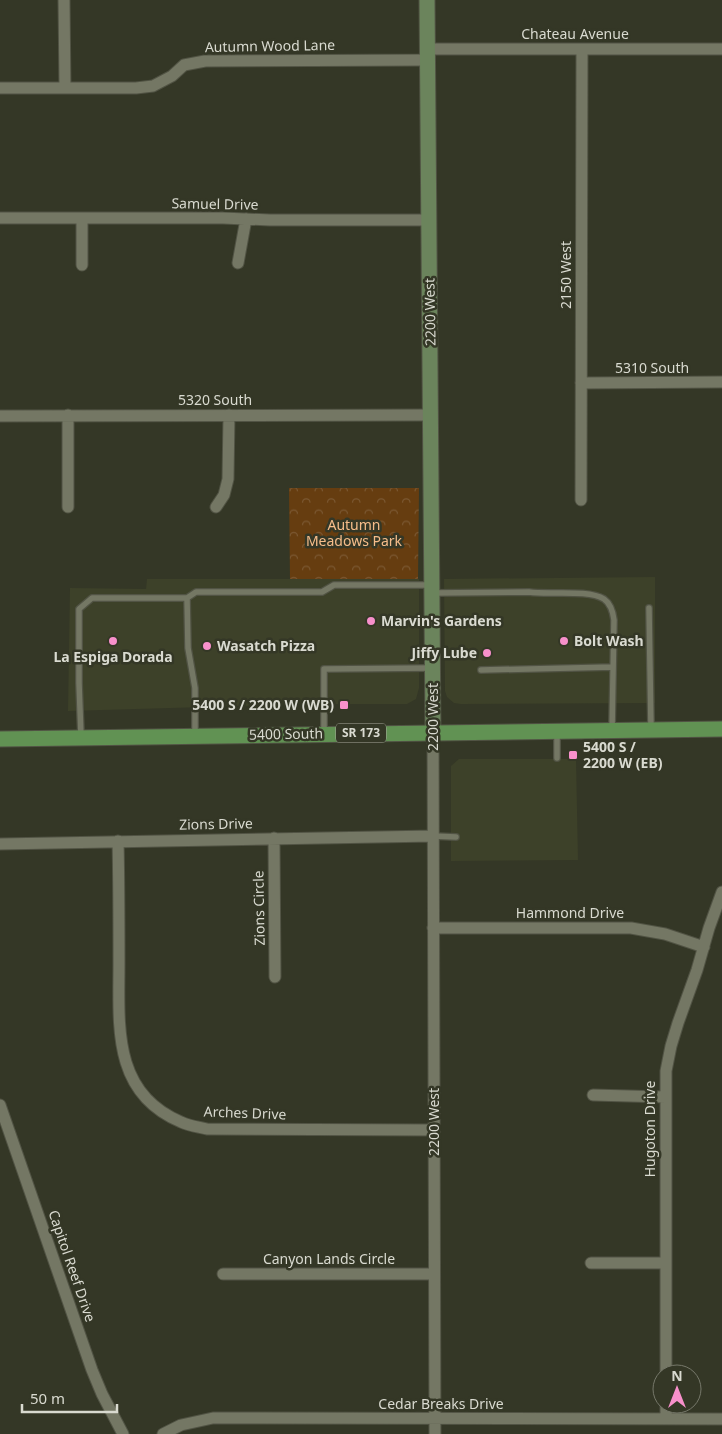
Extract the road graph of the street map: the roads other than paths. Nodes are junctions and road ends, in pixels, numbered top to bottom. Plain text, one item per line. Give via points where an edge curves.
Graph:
1 (64, 0) edge
2 (427, 0) edge
3 (582, 49) junction
4 (722, 49) edge
5 (428, 54) junction
6 (0, 88) edge
7 (65, 88) junction
8 (0, 218) edge
9 (82, 218) junction
10 (246, 219) junction
11 (429, 220) junction
12 (238, 263) dead end
13 (82, 265) dead end
14 (722, 382) edge
15 (581, 383) junction
16 (68, 415) junction
17 (229, 415) junction
18 (431, 415) junction
19 (0, 416) edge
20 (582, 500) dead end
21 (68, 507) dead end
22 (216, 507) dead end
23 (432, 589) junction
24 (187, 598) junction
25 (649, 608) dead end
26 (613, 667) junction
27 (433, 668) junction
28 (481, 670) dead end
29 (722, 729) edge
30 (612, 730) junction
31 (651, 730) junction
32 (557, 731) junction
33 (434, 732) junction
34 (324, 734) junction
35 (195, 735) junction
36 (81, 737) junction
37 (0, 739) edge
38 (557, 758) dead end
39 (433, 836) junction
40 (456, 836) dead end
41 (274, 838) junction
42 (118, 841) junction
43 (0, 844) edge
44 (722, 892) edge
45 (433, 928) junction
46 (704, 947) junction
47 (275, 977) dead end
48 (593, 1095) dead end
49 (665, 1097) junction
50 (0, 1105) edge
51 (434, 1130) junction
52 (591, 1262) dead end
53 (665, 1263) junction
54 (224, 1274) dead end
55 (434, 1274) junction
56 (666, 1364) edge
57 (666, 1414) edge
58 (435, 1418) junction
59 (666, 1419) junction
60 (722, 1419) edge
61 (123, 1434) edge
62 (163, 1434) edge
63 (435, 1434) edge

1 - 7 street
2 - 5 street, 2200 West
3 - 4 street, Chateau Avenue
3 - 5 street, Chateau Avenue
3 - 15 street, 2150 West
5 - 7 street, Autumn Wood Lane via 204,61 184,65 153,86
5 - 11 street, 2200 West
6 - 7 street, Autumn Wood Lane
8 - 9 street, Samuel Drive
9 - 10 street, Samuel Drive
9 - 13 street
10 - 11 street, Samuel Drive
10 - 12 street
11 - 18 street, 2200 West
14 - 15 street, 5310 South
15 - 20 street, 2150 West
16 - 17 street, 5320 South
16 - 19 street, 5320 South
16 - 21 street
17 - 18 street, 5320 South
17 - 22 street via 228,479 224,495
18 - 23 street, 2200 West
23 - 24 lane via 334,585 322,592 196,592
23 - 26 lane via 598,596 609,603 613,613
23 - 27 street, 2200 West
24 - 35 lane via 188,648 195,688
24 - 36 lane via 92,598 79,608
25 - 31 lane
26 - 28 lane
26 - 30 lane
27 - 33 street, 2200 West
27 - 34 lane via 324,669
29 - 31 main road, 5400 South / SR 173
30 - 31 main road, 5400 South / SR 173
30 - 32 main road, 5400 South / SR 173
32 - 33 main road, 5400 South / SR 173
32 - 38 lane
33 - 34 main road, 5400 South / SR 173
33 - 39 street, 2200 West
34 - 35 main road, 5400 South / SR 173
35 - 36 main road, 5400 South / SR 173
36 - 37 main road, 5400 South / SR 173
39 - 40 lane
39 - 41 street, Zions Drive
39 - 45 street, 2200 West
41 - 42 street, Zions Drive
41 - 47 street, Zions Circle
42 - 43 street, Zions Drive
42 - 51 street, Arches Drive via 121,1040 127,1067 148,1100 182,1123 207,1129
44 - 46 street, Hugoton Drive
45 - 46 street, Hammond Drive via 631,928 665,934
45 - 51 street, 2200 West
46 - 49 street, Hugoton Drive via 671,1046
48 - 49 street
49 - 53 street, Hugoton Drive
50 - 61 street, Capitol Reef Drive via 92,1370
51 - 55 street, 2200 West
52 - 53 street
53 - 56 street, Hugoton Drive
54 - 55 street, Canyon Lands Circle
55 - 58 street, 2200 West
57 - 59 street
58 - 59 street, Cedar Breaks Drive
58 - 62 street, Cedar Breaks Drive via 213,1418
58 - 63 street, 2200 West
59 - 60 street, Cedar Breaks Drive

